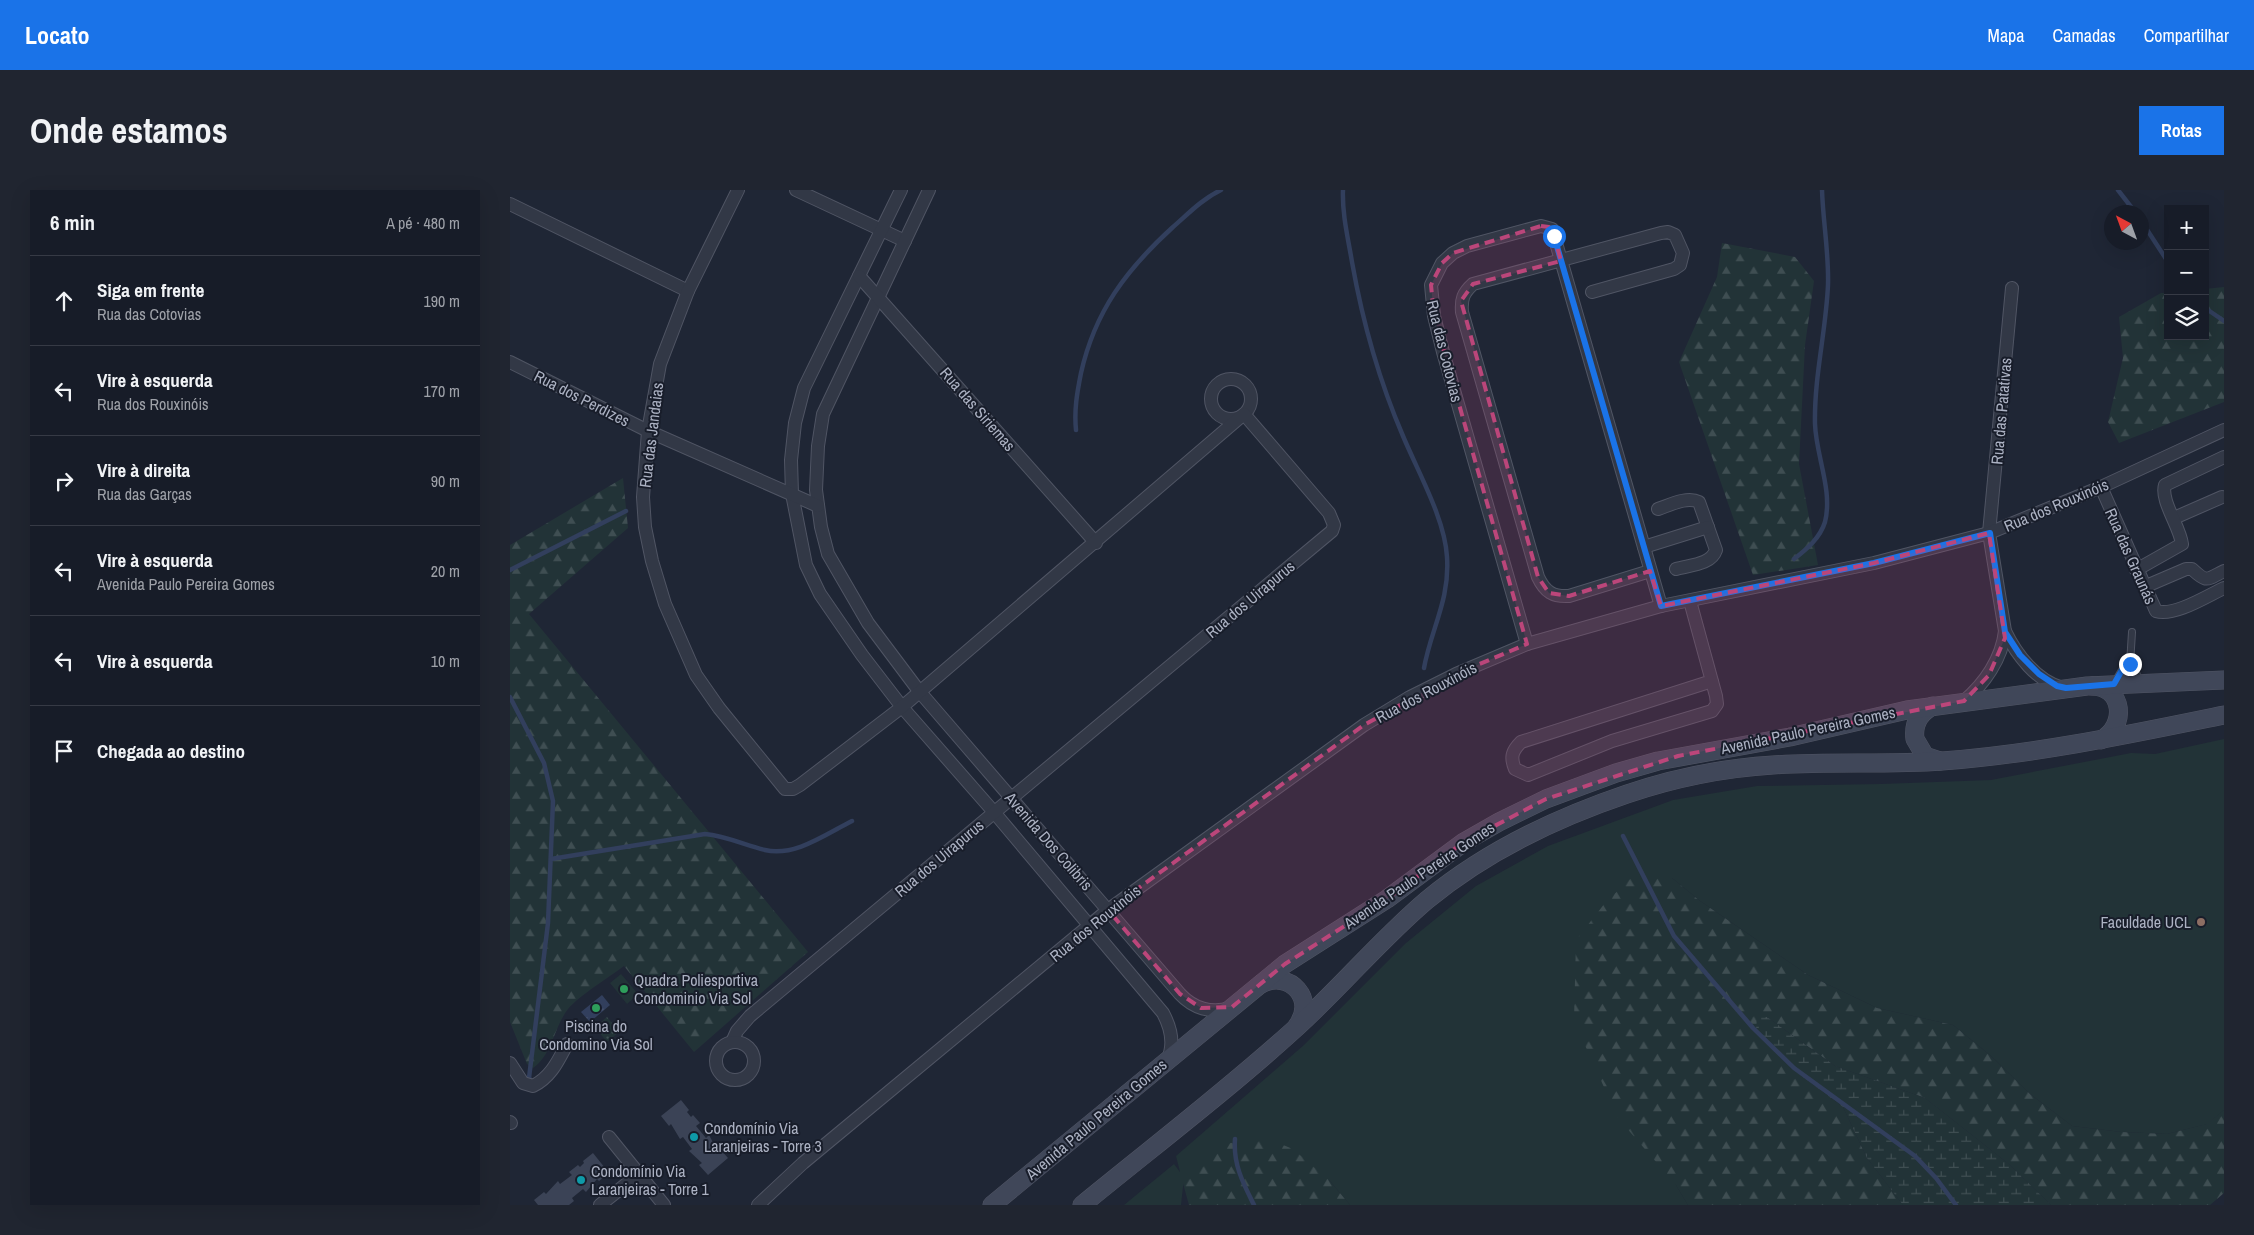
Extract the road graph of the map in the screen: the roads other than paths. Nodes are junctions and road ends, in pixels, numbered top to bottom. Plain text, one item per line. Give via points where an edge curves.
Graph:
1 (738, 190) edge
2 (796, 190) edge
3 (901, 190) edge
4 (929, 190) edge
5 (510, 204) edge
6 (881, 231) junction
7 (905, 240) junction
8 (1562, 261) junction
9 (859, 276) junction
10 (2012, 288) dead end
11 (688, 291) junction
12 (1592, 292) dead end
13 (878, 296) junction
14 (510, 362) edge
15 (2224, 430) edge
16 (648, 431) junction
17 (2224, 457) edge
18 (2101, 487) junction
19 (792, 494) junction
20 (2222, 497) dead end
21 (818, 506) junction
22 (1658, 509) dead end
23 (2174, 518) junction
24 (1708, 527) junction
25 (1990, 533) junction
26 (1096, 543) junction
27 (1644, 547) junction
28 (1676, 569) dead end
29 (2136, 570) junction
30 (1650, 571) junction
31 (2224, 572) edge
32 (2144, 587) junction
33 (2224, 588) edge
34 (1690, 601) junction
35 (1661, 606) junction
36 (2005, 632) junction
37 (2132, 632) dead end
38 (1526, 644) junction
39 (2130, 664) junction
40 (2224, 680) edge
41 (1712, 681) junction
42 (2139, 683) junction
43 (2114, 684) junction
44 (2087, 686) junction
45 (2066, 688) junction
46 (919, 691) junction
47 (1964, 701) junction
48 (1939, 705) junction
49 (902, 706) junction
50 (2224, 715) edge
51 (2093, 742) junction
52 (1942, 761) junction
53 (1012, 797) junction
54 (994, 812) junction
55 (1108, 910) junction
56 (1089, 926) junction
57 (1258, 985) junction
58 (1232, 1007) junction
59 (1296, 1029) junction
60 (732, 1042) dead end
61 (567, 1044) dead end
62 (1166, 1061) junction
63 (512, 1071) edge
64 (609, 1137) dead end
65 (639, 1174) junction
66 (600, 1205) edge
67 (664, 1205) edge
68 (758, 1205) edge
69 (992, 1205) edge
70 (1082, 1205) edge

1 - 11 street, Rua das Jandaias
2 - 6 street
3 - 6 street, Avenida Dos Colibris
4 - 7 street, Avenida Dos Colibris
5 - 11 street
6 - 7 street
6 - 9 street, Avenida Dos Colibris
7 - 13 street, Avenida Dos Colibris
8 - 12 street via 1661,233 1676,235 1683,253 1680,265
8 - 27 street, Rua das Cotovias
8 - 30 street via 1473,284 1461,301 1462,312 1543,588 1560,596
8 - 38 street, Rua das Cotovias via 1552,230 1541,226 1453,252 1442,263 1431,285 1434,316 1443,352
9 - 13 street, Rua das Siriemas
9 - 19 street, Avenida Dos Colibris via 804,388 795,423
10 - 25 street, Rua das Patativas
11 - 16 street, Rua das Jandaias via 660,364
13 - 21 street, Avenida Dos Colibris via 824,414 818,446
13 - 26 street, Rua das Siriemas
14 - 16 street, Rua dos Perdizes
15 - 18 street, Rua dos Rouxinóis
16 - 19 street, Rua dos Perdizes
16 - 49 street, Rua das Jandaias via 643,497 645,527 665,604 696,675 781,785 789,790 800,785
17 - 23 street via 2165,485 2164,494
18 - 25 street, Rua dos Rouxinóis
18 - 29 street, Rua das Graunás
19 - 21 street, Rua dos Perdizes
19 - 49 street, Avenida Dos Colibris via 806,565 820,594
20 - 23 street
21 - 46 street, Avenida Dos Colibris via 828,554 846,588
22 - 24 street via 1693,499 1698,502
23 - 29 street via 2182,544
24 - 27 street
24 - 28 street via 1716,550 1714,556
25 - 34 street, Rua dos Rouxinóis via 1874,563
25 - 36 street, Rua das Patativas
26 - 46 street, Rua dos Uirapurus
26 - 53 street, Rua dos Uirapurus via 1244,414 1329,512 1334,525 1332,531
27 - 30 street, Rua das Cotovias
29 - 32 street, Rua das Graunás
30 - 35 street, Rua das Cotovias
31 - 32 street via 2206,580 2192,569 2186,569
32 - 33 street, Rua das Graunás via 2153,608 2162,613 2176,611
34 - 35 street, Rua dos Rouxinóis
34 - 41 street
35 - 38 street, Rua dos Rouxinóis
36 - 45 street via 2015,649 2039,674 2050,683
36 - 47 street via 1989,675
37 - 39 lane
38 - 55 street, Rua dos Rouxinóis via 1410,697 1364,725
39 - 42 lane
39 - 43 lane
40 - 42 main road, Avenida Paulo Pereira Gomes
41 - 41 street via 1717,704 1703,715 1612,741 1528,775 1515,769 1511,760 1513,750 1521,742
42 - 43 main road, Avenida Paulo Pereira Gomes
43 - 44 main road, Avenida Paulo Pereira Gomes
44 - 45 main road, Avenida Paulo Pereira Gomes
44 - 51 main road via 2105,689 2112,695 2119,711 2118,720 2109,735
45 - 47 main road, Avenida Paulo Pereira Gomes
46 - 49 street, Rua das Jandaias
46 - 53 street, Avenida Dos Colibris
47 - 48 main road, Avenida Paulo Pereira Gomes
48 - 52 main road via 1921,714 1914,733 1920,751
48 - 57 main road, Avenida Paulo Pereira Gomes via 1658,761 1546,799 1464,842 1398,891
49 - 54 street, Avenida Dos Colibris
50 - 51 main road, Avenida Paulo Pereira Gomes
51 - 52 main road, Avenida Paulo Pereira Gomes
52 - 59 main road, Avenida Paulo Pereira Gomes via 1793,764 1727,770 1628,794 1559,821 1502,848 1449,883 1398,927
53 - 54 street, Rua dos Uirapurus
53 - 55 street, Avenida Dos Colibris
54 - 56 street, Avenida Dos Colibris
54 - 60 street, Rua dos Uirapurus via 750,1016
55 - 56 street, Rua dos Rouxinóis
55 - 58 street, Avenida Dos Colibris via 1187,1001 1212,1010
56 - 62 street, Avenida Dos Colibris via 1165,1017 1171,1038
56 - 68 street, Rua dos Rouxinóis via 803,1163
57 - 58 main road, Avenida Paulo Pereira Gomes
57 - 59 main road via 1278,979 1298,989 1305,1005
58 - 62 main road, Avenida Paulo Pereira Gomes
59 - 70 main road, Avenida Paulo Pereira Gomes
61 - 63 street via 554,1069 533,1086
62 - 69 main road, Avenida Paulo Pereira Gomes
64 - 65 street
65 - 66 street
65 - 67 street

